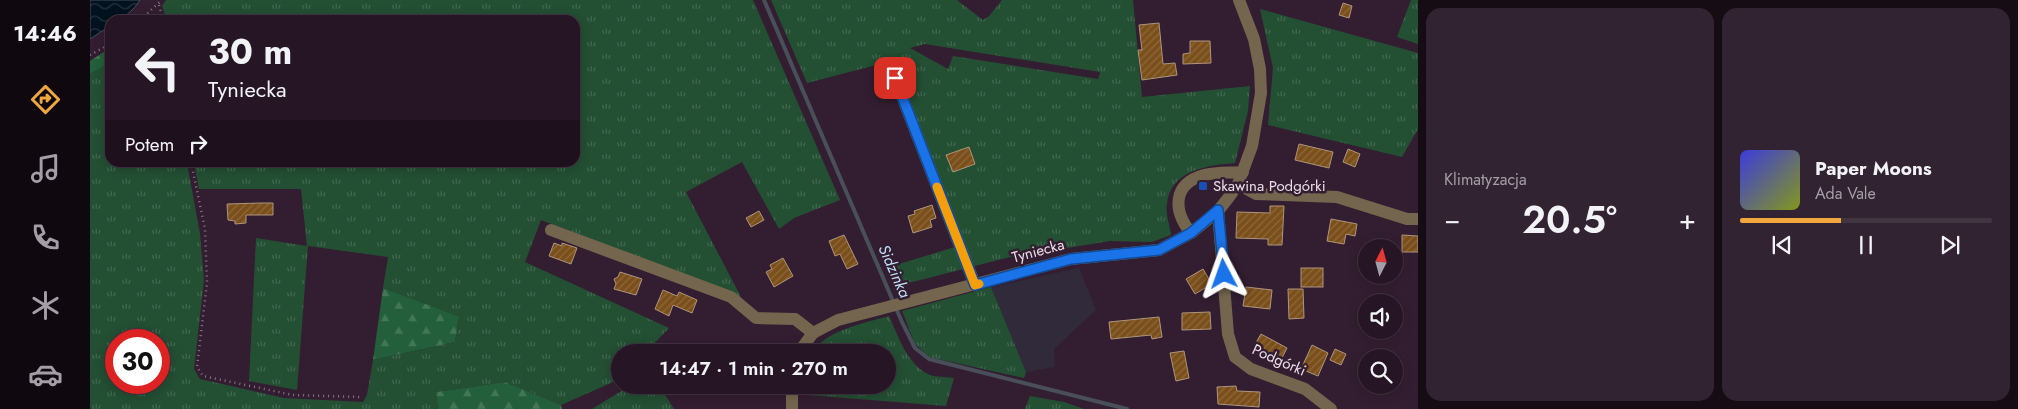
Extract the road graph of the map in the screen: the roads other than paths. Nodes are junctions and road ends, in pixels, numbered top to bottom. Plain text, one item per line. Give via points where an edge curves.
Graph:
1 (1239, 0) edge
2 (895, 78) dead end
3 (1243, 172) junction
4 (1238, 184) junction
5 (1218, 210) junction
6 (1418, 219) edge
7 (551, 230) dead end
8 (1191, 233) junction
9 (975, 285) junction
10 (813, 333) junction
11 (805, 344) edge
12 (792, 394) edge
13 (792, 409) edge
14 (1331, 409) edge

1 - 3 street, Tyniecka via 1254,39 1261,93 1252,146
2 - 9 street
3 - 4 street, Tyniecka
3 - 8 street via 1205,175 1182,190 1179,216
4 - 5 street, Tyniecka
4 - 6 street via 1256,194 1338,197 1408,219
5 - 8 street, Tyniecka
5 - 14 street, Podgórki via 1228,334 1236,357 1251,369 1305,389
7 - 10 street via 731,297 756,318 795,319
8 - 9 street, Tyniecka via 1159,250 1071,259
9 - 10 street, Tyniecka via 838,320
10 - 11 street, Tyniecka
12 - 13 street

